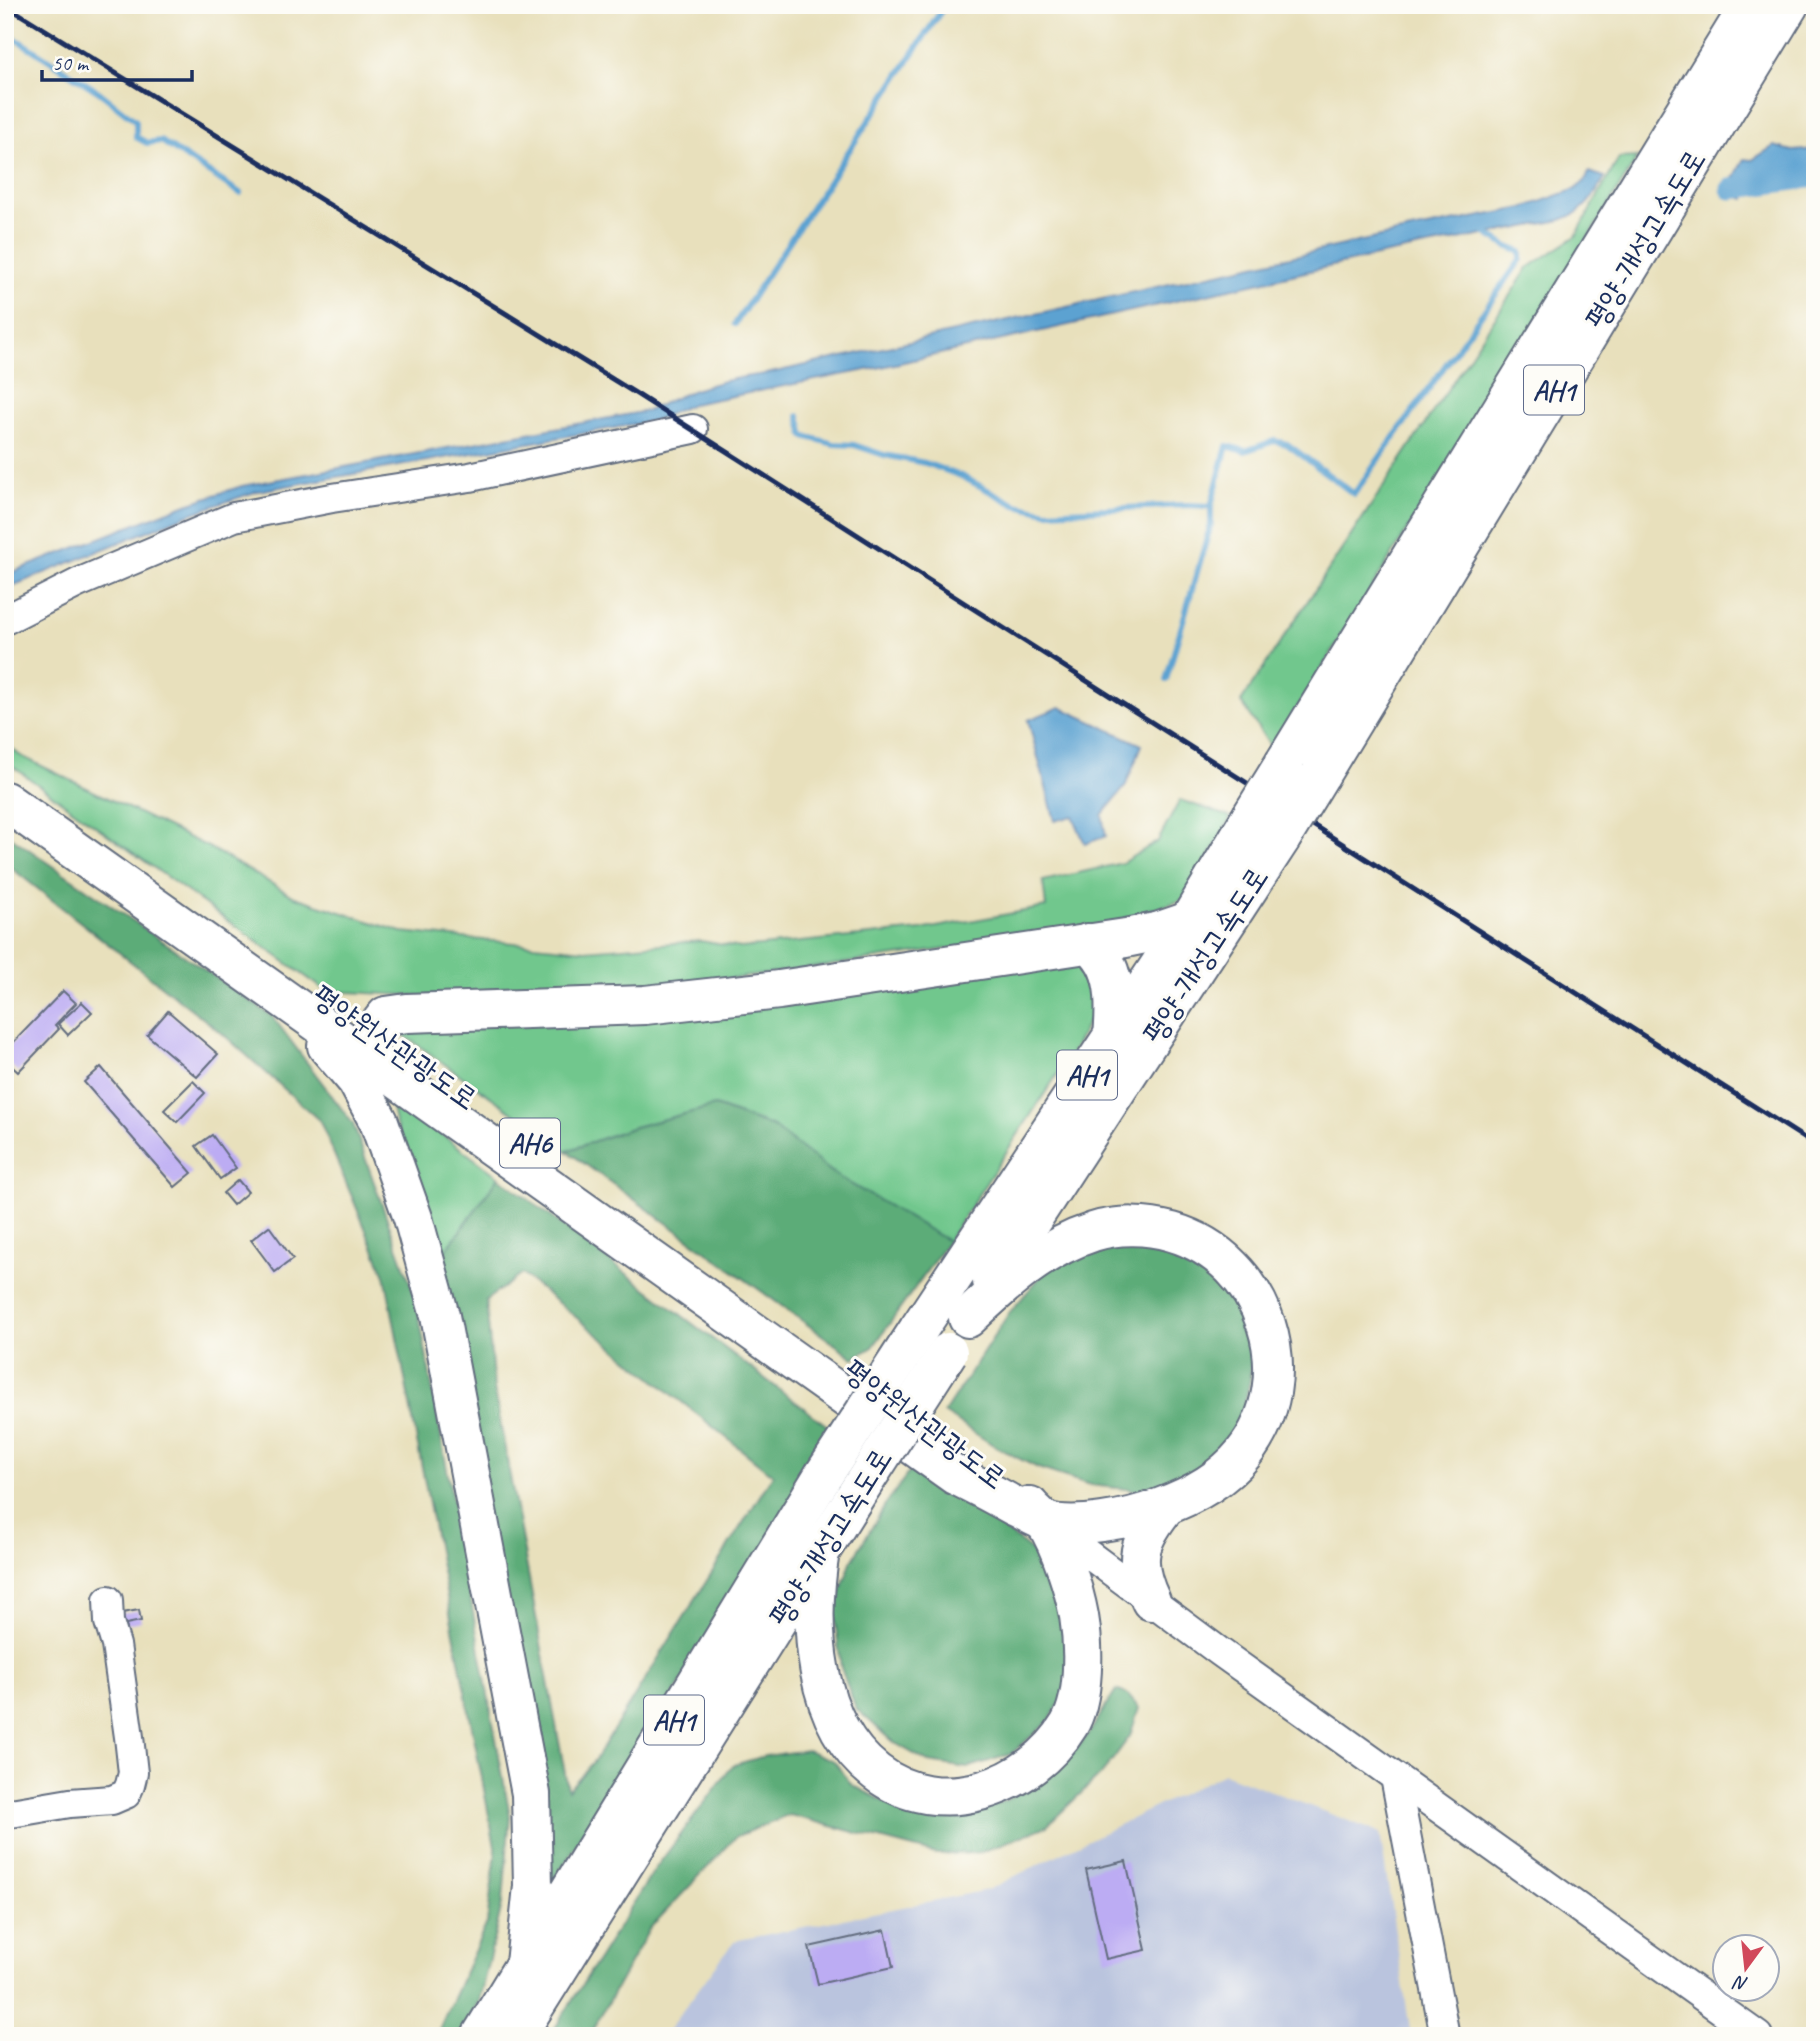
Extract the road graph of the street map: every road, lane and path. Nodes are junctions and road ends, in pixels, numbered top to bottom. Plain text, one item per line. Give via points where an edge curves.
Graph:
1 (1750, 5) edge
2 (1789, 5) edge
3 (693, 429) dead end
4 (5, 620) edge
5 (5, 777) edge
6 (5, 801) edge
7 (1267, 827) junction
8 (1189, 921) junction
9 (1088, 943) junction
10 (297, 1010) junction
11 (1113, 1037) junction
12 (373, 1048) junction
13 (968, 1318) junction
14 (933, 1341) junction
15 (1166, 1506) junction
16 (1044, 1521) junction
17 (820, 1551) junction
18 (108, 1600) dead end
19 (1151, 1601) junction
20 (1395, 1777) junction
21 (5, 1814) edge
22 (539, 1971) junction
23 (481, 2036) edge
24 (516, 2036) edge
25 (1445, 2036) edge
26 (1758, 2036) edge

1 - 7 highway, 평양-개성고속도로 / AH1, bridge via 1285,762
2 - 7 highway, 평양-개성고속도로 / AH1, bridge via 1320,775
3 - 4 street via 470,477 234,517 78,583
5 - 12 highway, 평양원산관광도로 / AH6
6 - 10 highway, 평양원산관광도로 / AH6
7 - 8 highway, 평양-개성고속도로 / AH1
7 - 13 highway, 평양-개성고속도로 / AH1
8 - 9 highway via 1160,931
8 - 11 highway, 평양-개성고속도로 / AH1
9 - 11 highway via 1100,951 1114,989
9 - 12 highway via 779,990 645,1005 386,1016
10 - 12 highway, 평양원산관광도로 / AH6
10 - 22 highway via 357,1081 379,1122 440,1316 531,1794
11 - 14 highway, 평양-개성고속도로 / AH1
12 - 16 highway, 평양원산관광도로 / AH6 via 955,1475
13 - 14 highway, 평양-개성고속도로 / AH1
13 - 15 highway via 1045,1252 1118,1227 1140,1226 1183,1235 1237,1272 1261,1309 1271,1340 1274,1373 1265,1416 1243,1454 1228,1469
14 - 17 highway, 평양-개성고속도로 / AH1, bridge via 854,1498
14 - 22 highway, 평양-개성고속도로 / AH1, bridge via 823,1476
15 - 16 highway via 1111,1521
15 - 19 highway via 1150,1526 1140,1552 1139,1573
16 - 17 highway via 1077,1605 1083,1640 1081,1685 1070,1724 1051,1749 1024,1774 976,1793 917,1792 898,1784 864,1761 838,1728 824,1689 817,1636 815,1580
16 - 19 street
17 - 22 highway, 평양-개성고속도로 / AH1
18 - 21 street via 133,1773 126,1794 112,1800
19 - 20 street
20 - 25 street
20 - 26 street
22 - 23 highway, 평양-개성고속도로 / AH1
22 - 24 highway, 평양-개성고속도로 / AH1

